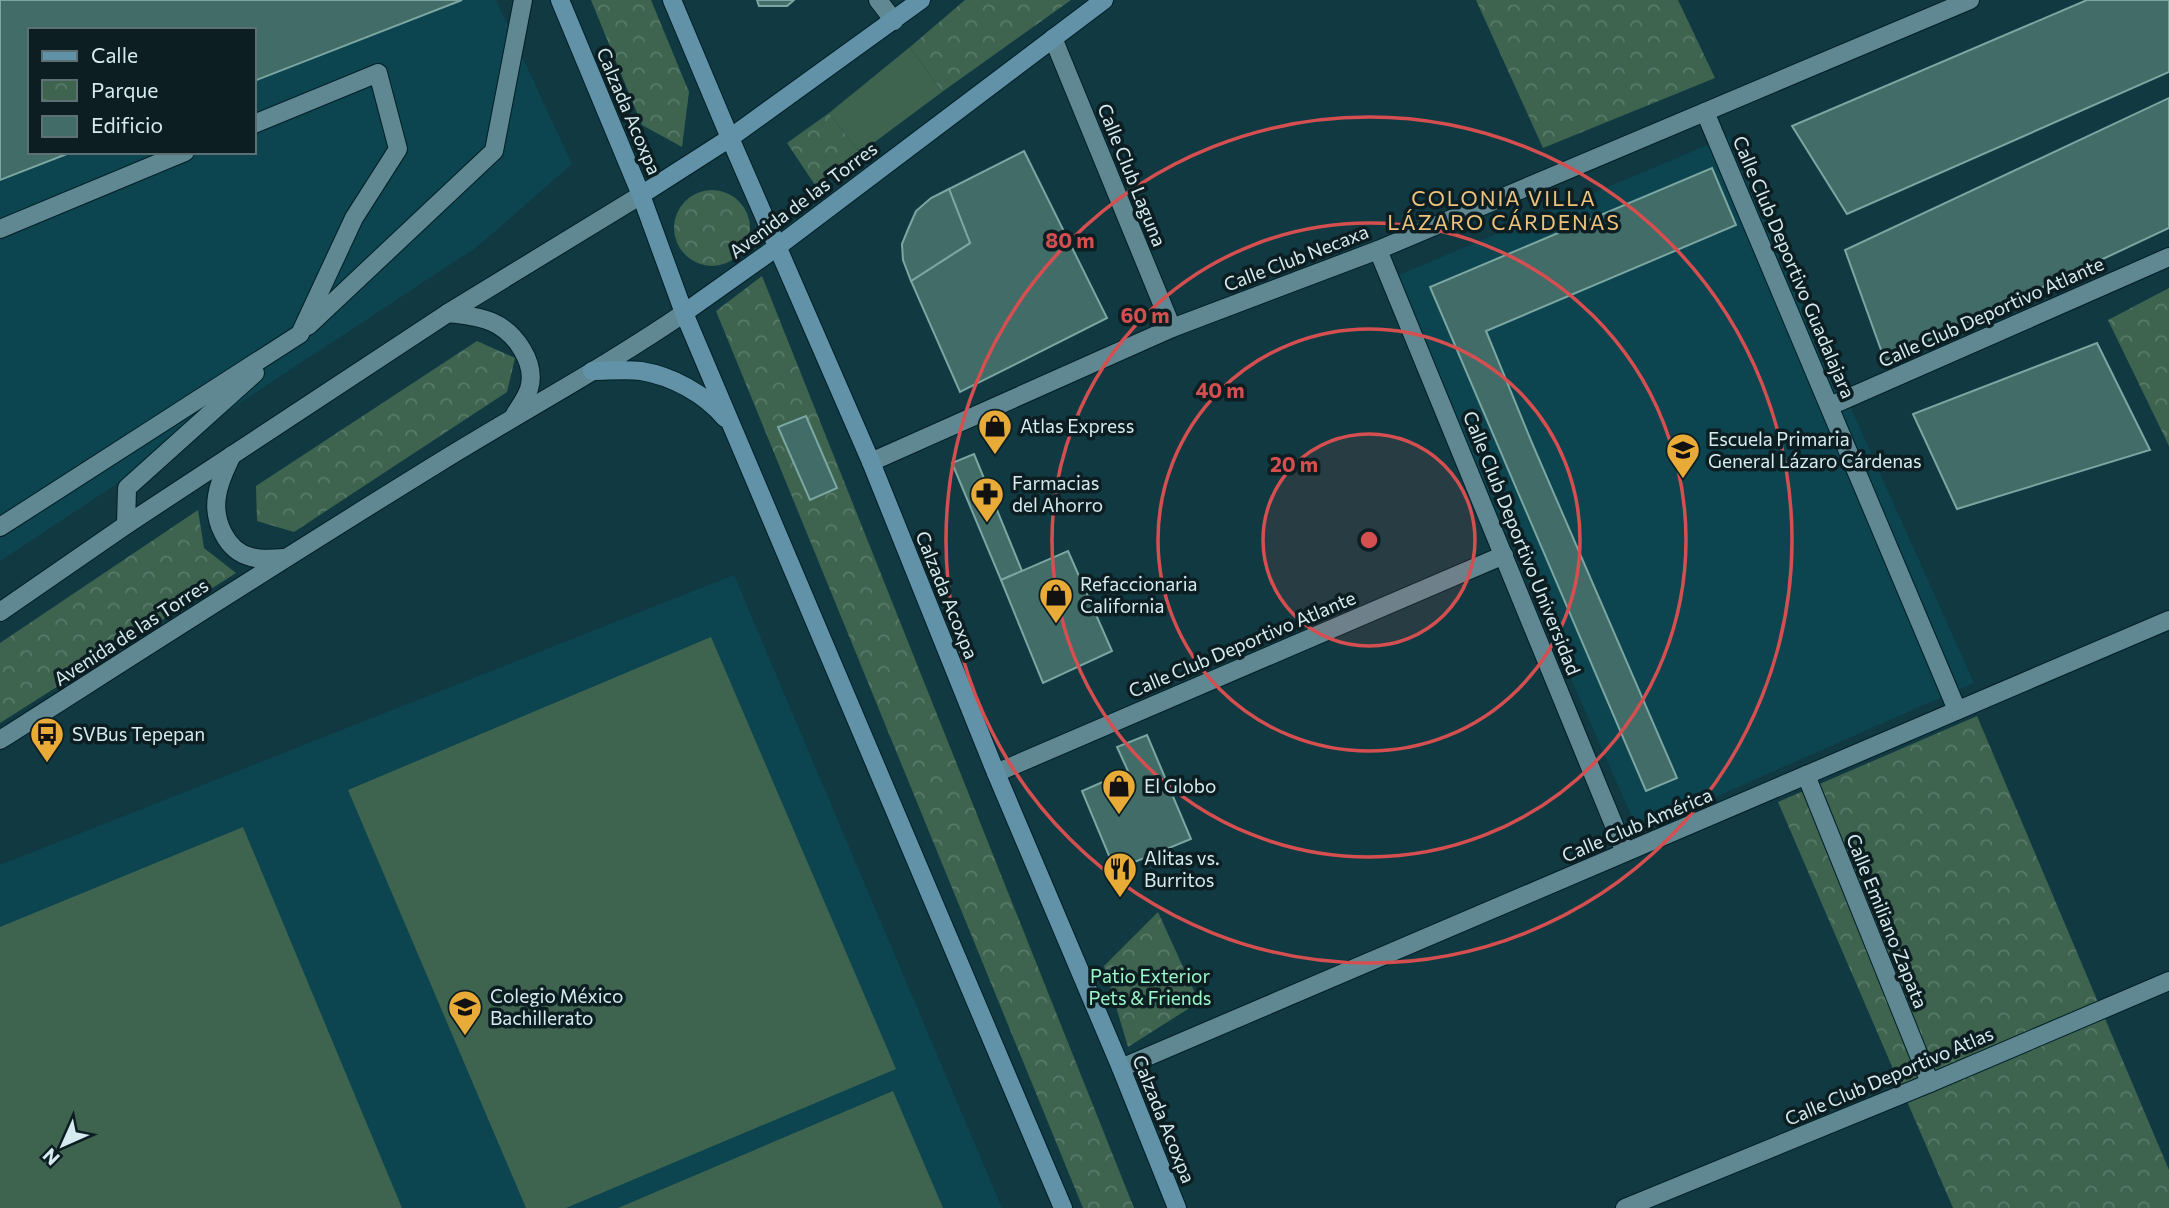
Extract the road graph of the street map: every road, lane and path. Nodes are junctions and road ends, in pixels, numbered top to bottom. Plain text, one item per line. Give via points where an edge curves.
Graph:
1 (523, 0) edge
2 (560, 0) edge
3 (672, 0) edge
4 (878, 0) edge
5 (921, 0) edge
6 (1104, 0) edge
7 (1970, 0) edge
8 (894, 21) junction
9 (1053, 38) junction
10 (1705, 112) junction
11 (256, 123) edge
12 (730, 138) junction
13 (181, 154) edge
14 (641, 195) junction
15 (0, 229) edge
16 (777, 247) junction
17 (1378, 250) junction
18 (2169, 257) edge
19 (448, 313) junction
20 (684, 313) junction
21 (1172, 328) junction
22 (300, 334) junction
23 (592, 371) junction
24 (1830, 406) junction
25 (514, 417) junction
26 (733, 428) junction
27 (232, 455) junction
28 (871, 462) junction
29 (126, 525) junction
30 (0, 527) edge
31 (1504, 555) junction
32 (284, 558) junction
33 (0, 612) edge
34 (2169, 620) edge
35 (1957, 710) junction
36 (0, 740) edge
37 (996, 773) junction
38 (1806, 775) junction
39 (1625, 852) junction
40 (2169, 981) edge
41 (1121, 1068) junction
42 (1930, 1083) junction
43 (1063, 1208) edge
44 (1177, 1208) edge
45 (1625, 1208) edge

1 - 22 street via 494,151
2 - 14 main road, Calzada Acoxpa
3 - 12 main road, Calzada Acoxpa
4 - 8 street
5 - 8 main road
6 - 9 main road, Avenida de las Torres
7 - 10 street, Calle Club Necaxa
8 - 12 main road
9 - 16 main road, Avenida de las Torres
9 - 21 street, Calle Club Laguna
10 - 17 street, Calle Club Necaxa
10 - 24 street, Calle Club Deportivo Guadalajara
11 - 22 street via 378,73 398,149 354,218
12 - 14 main road
12 - 16 main road, Calzada Acoxpa
13 - 15 street
14 - 19 street
14 - 20 main road, Calzada Acoxpa
16 - 20 main road, Avenida de las Torres
16 - 28 main road, Calzada Acoxpa
17 - 21 street, Calle Club Necaxa
17 - 31 street, Calle Club Deportivo Universidad
18 - 24 street, Calle Club Deportivo Atlante
19 - 25 street via 492,322 518,344 528,364 530,387
19 - 27 street
20 - 23 street, Avenida de las Torres
20 - 26 main road, Calzada Acoxpa
21 - 28 street, Calle Club Necaxa
22 - 29 street via 127,488
22 - 30 street
23 - 25 street, Avenida de las Torres
23 - 26 main road via 640,371 663,377 702,397
24 - 35 street, Calle Club Deportivo Guadalajara
25 - 32 street, Avenida de las Torres
26 - 43 main road, Calzada Acoxpa
27 - 29 street
27 - 32 street via 216,499 223,533 232,546 253,558
28 - 37 main road, Calzada Acoxpa
29 - 33 street
31 - 37 street, Calle Club Deportivo Atlante
31 - 39 street, Calle Club Deportivo Universidad
32 - 36 street, Avenida de las Torres
34 - 35 street, Calle Club América
35 - 38 street, Calle Club América
37 - 41 main road, Calzada Acoxpa
38 - 39 street, Calle Club América
38 - 42 street, Calle Emiliano Zapata
39 - 41 street, Calle Club América
40 - 42 street, Calle Club Deportivo Atlas
41 - 44 main road, Calzada Acoxpa
42 - 45 street, Calle Club Deportivo Atlas

